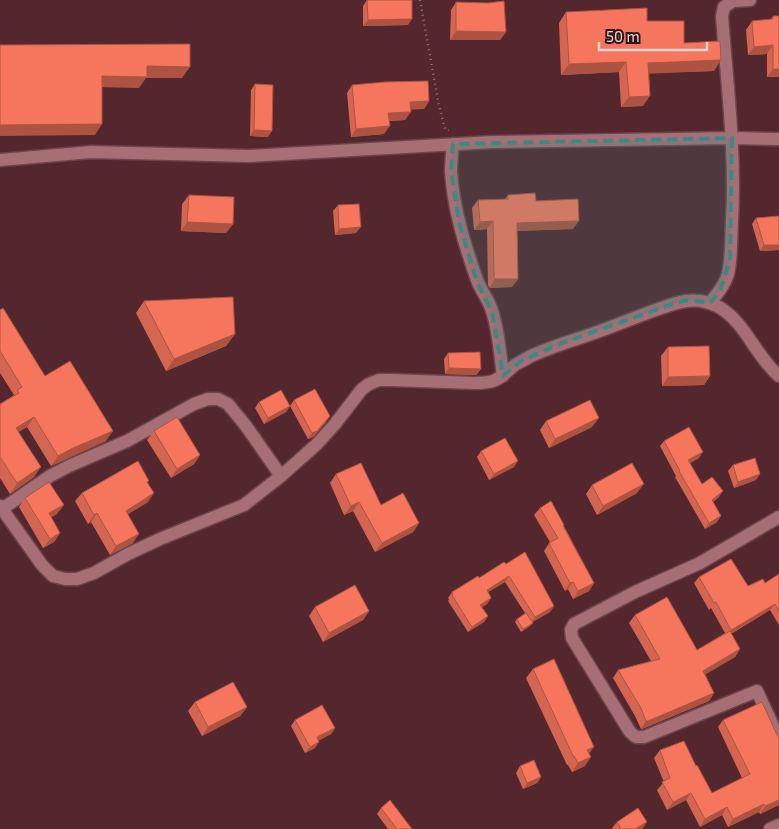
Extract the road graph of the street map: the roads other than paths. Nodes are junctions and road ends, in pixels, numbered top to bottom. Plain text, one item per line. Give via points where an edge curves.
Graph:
1 (750, 0) edge
2 (454, 138) junction
3 (732, 138) junction
4 (779, 139) edge
5 (0, 160) edge
6 (710, 303) junction
7 (503, 376) junction
8 (779, 376) edge
9 (281, 476) junction
10 (1, 508) edge
11 (779, 517) edge
12 (779, 739) edge
13 (779, 825) edge
14 (770, 829) edge

1 - 3 street via 733,1 724,7 722,16
2 - 3 street via 502,142
2 - 5 street via 249,156 91,152
2 - 7 street via 451,171 459,223 477,282 492,312
3 - 4 street
3 - 6 street via 734,195 728,276
6 - 7 street via 687,300 562,343 533,355
6 - 8 street via 733,318 764,362
7 - 9 street via 484,383 379,380 369,384 317,444
9 - 10 street via 244,505 160,538 78,579 53,576
9 - 10 street via 228,404 208,400 69,466
11 - 12 street via 700,563 574,624 571,630 572,638 636,737 644,737 757,691
13 - 14 street

